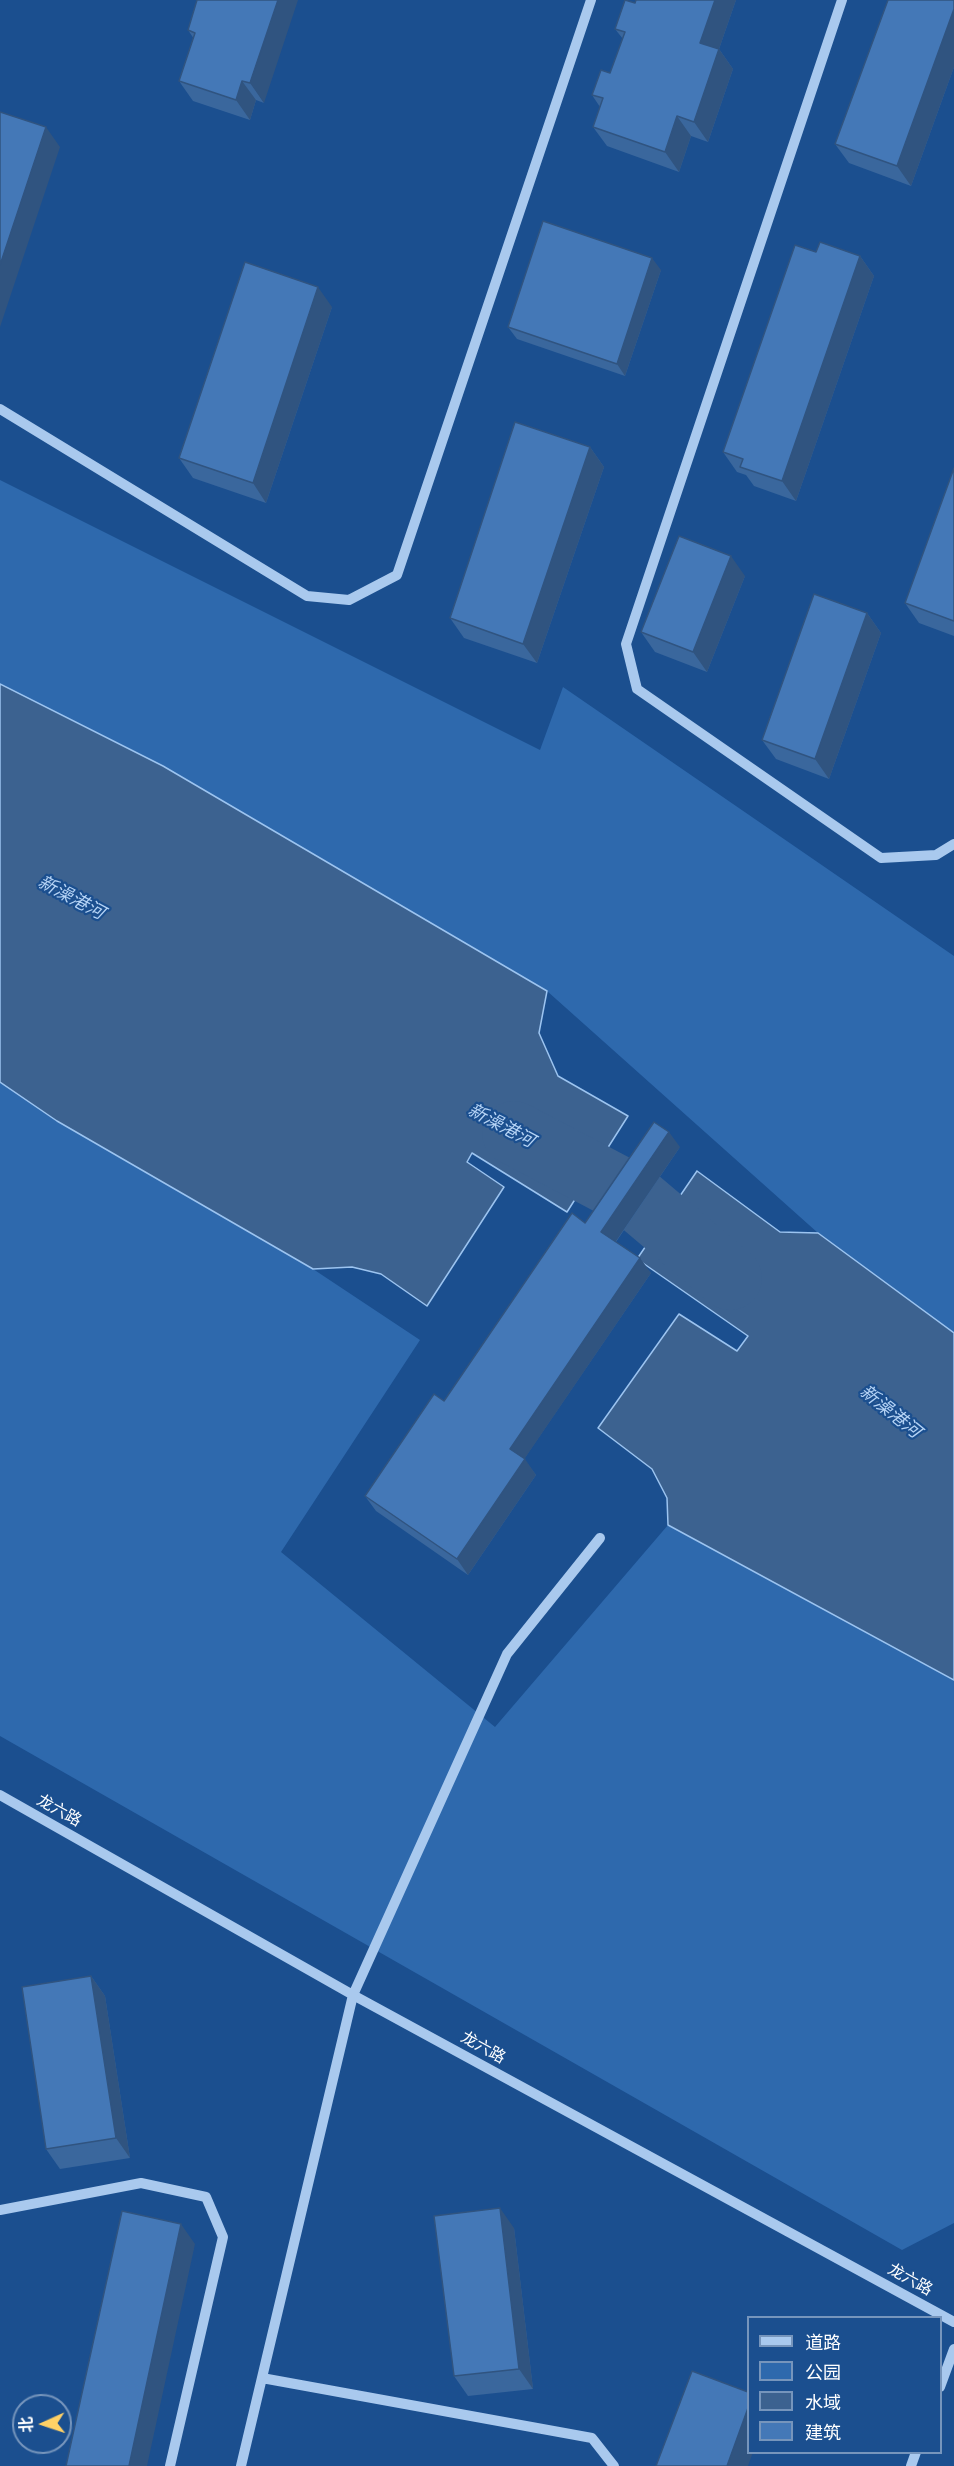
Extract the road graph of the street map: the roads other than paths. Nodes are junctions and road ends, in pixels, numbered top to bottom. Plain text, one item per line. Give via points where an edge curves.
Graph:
1 (591, 0) edge
2 (842, 0) edge
3 (0, 409) edge
4 (954, 843) edge
5 (600, 1538) dead end
6 (0, 1795) edge
7 (353, 1995) junction
8 (0, 2210) edge
9 (954, 2322) edge
10 (954, 2349) edge
11 (262, 2378) junction
12 (942, 2381) edge
13 (170, 2466) edge
14 (241, 2466) edge
15 (614, 2466) edge

1 - 3 street via 397,575 349,600 307,596
2 - 4 street via 626,644 637,689 881,858 936,855
5 - 7 street via 507,1654
6 - 7 street, 龙六路
7 - 9 street, 龙六路
7 - 11 street
8 - 13 street via 141,2183 206,2197 223,2237
10 - 12 street
11 - 14 street
11 - 15 street via 592,2438

